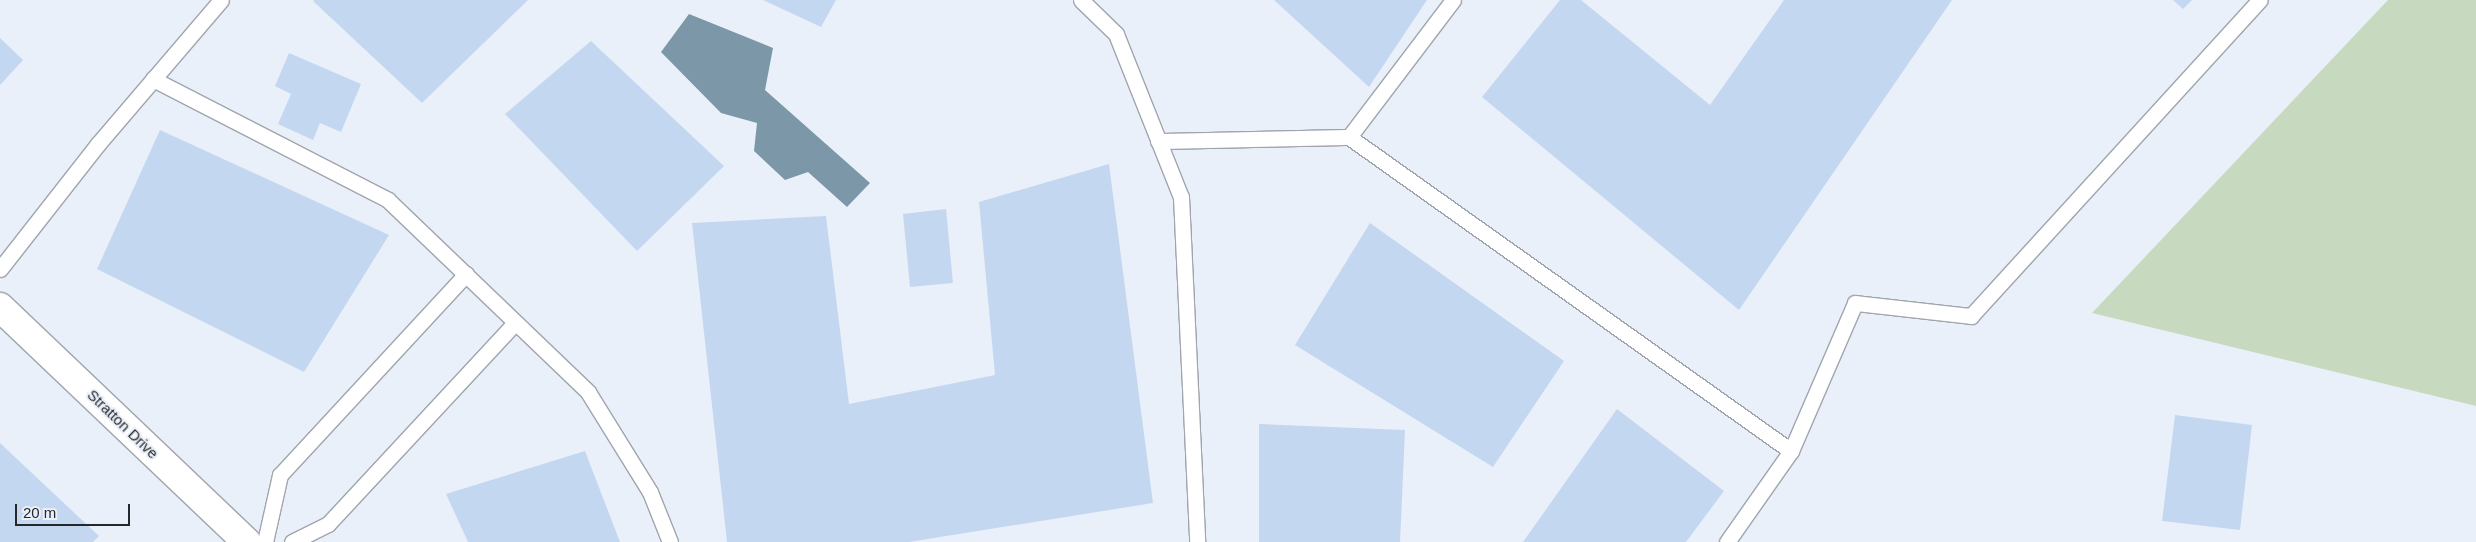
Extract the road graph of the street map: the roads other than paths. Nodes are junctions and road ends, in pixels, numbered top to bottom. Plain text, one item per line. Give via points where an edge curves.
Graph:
1 (221, 0) edge
2 (1081, 0) edge
3 (1453, 0) edge
4 (2260, 0) edge
5 (153, 79) junction
6 (1349, 137) junction
7 (1158, 141) junction
8 (0, 269) edge
9 (466, 274) junction
10 (0, 307) edge
11 (515, 323) junction
12 (1790, 451) junction
13 (246, 542) edge
14 (265, 542) edge
15 (292, 542) edge
16 (670, 542) edge
17 (1196, 542) edge
18 (1727, 542) edge

1 - 5 lane
2 - 7 lane via 1116,34
3 - 6 lane
4 - 12 lane via 1971,316 1855,303
5 - 8 lane
5 - 9 lane via 388,200
6 - 7 lane
6 - 12 lane
7 - 17 lane via 1181,197
9 - 11 lane
9 - 14 lane via 280,476
10 - 13 street, Stratton Drive
11 - 15 lane via 328,524
11 - 16 lane via 588,392 650,492
12 - 18 lane

